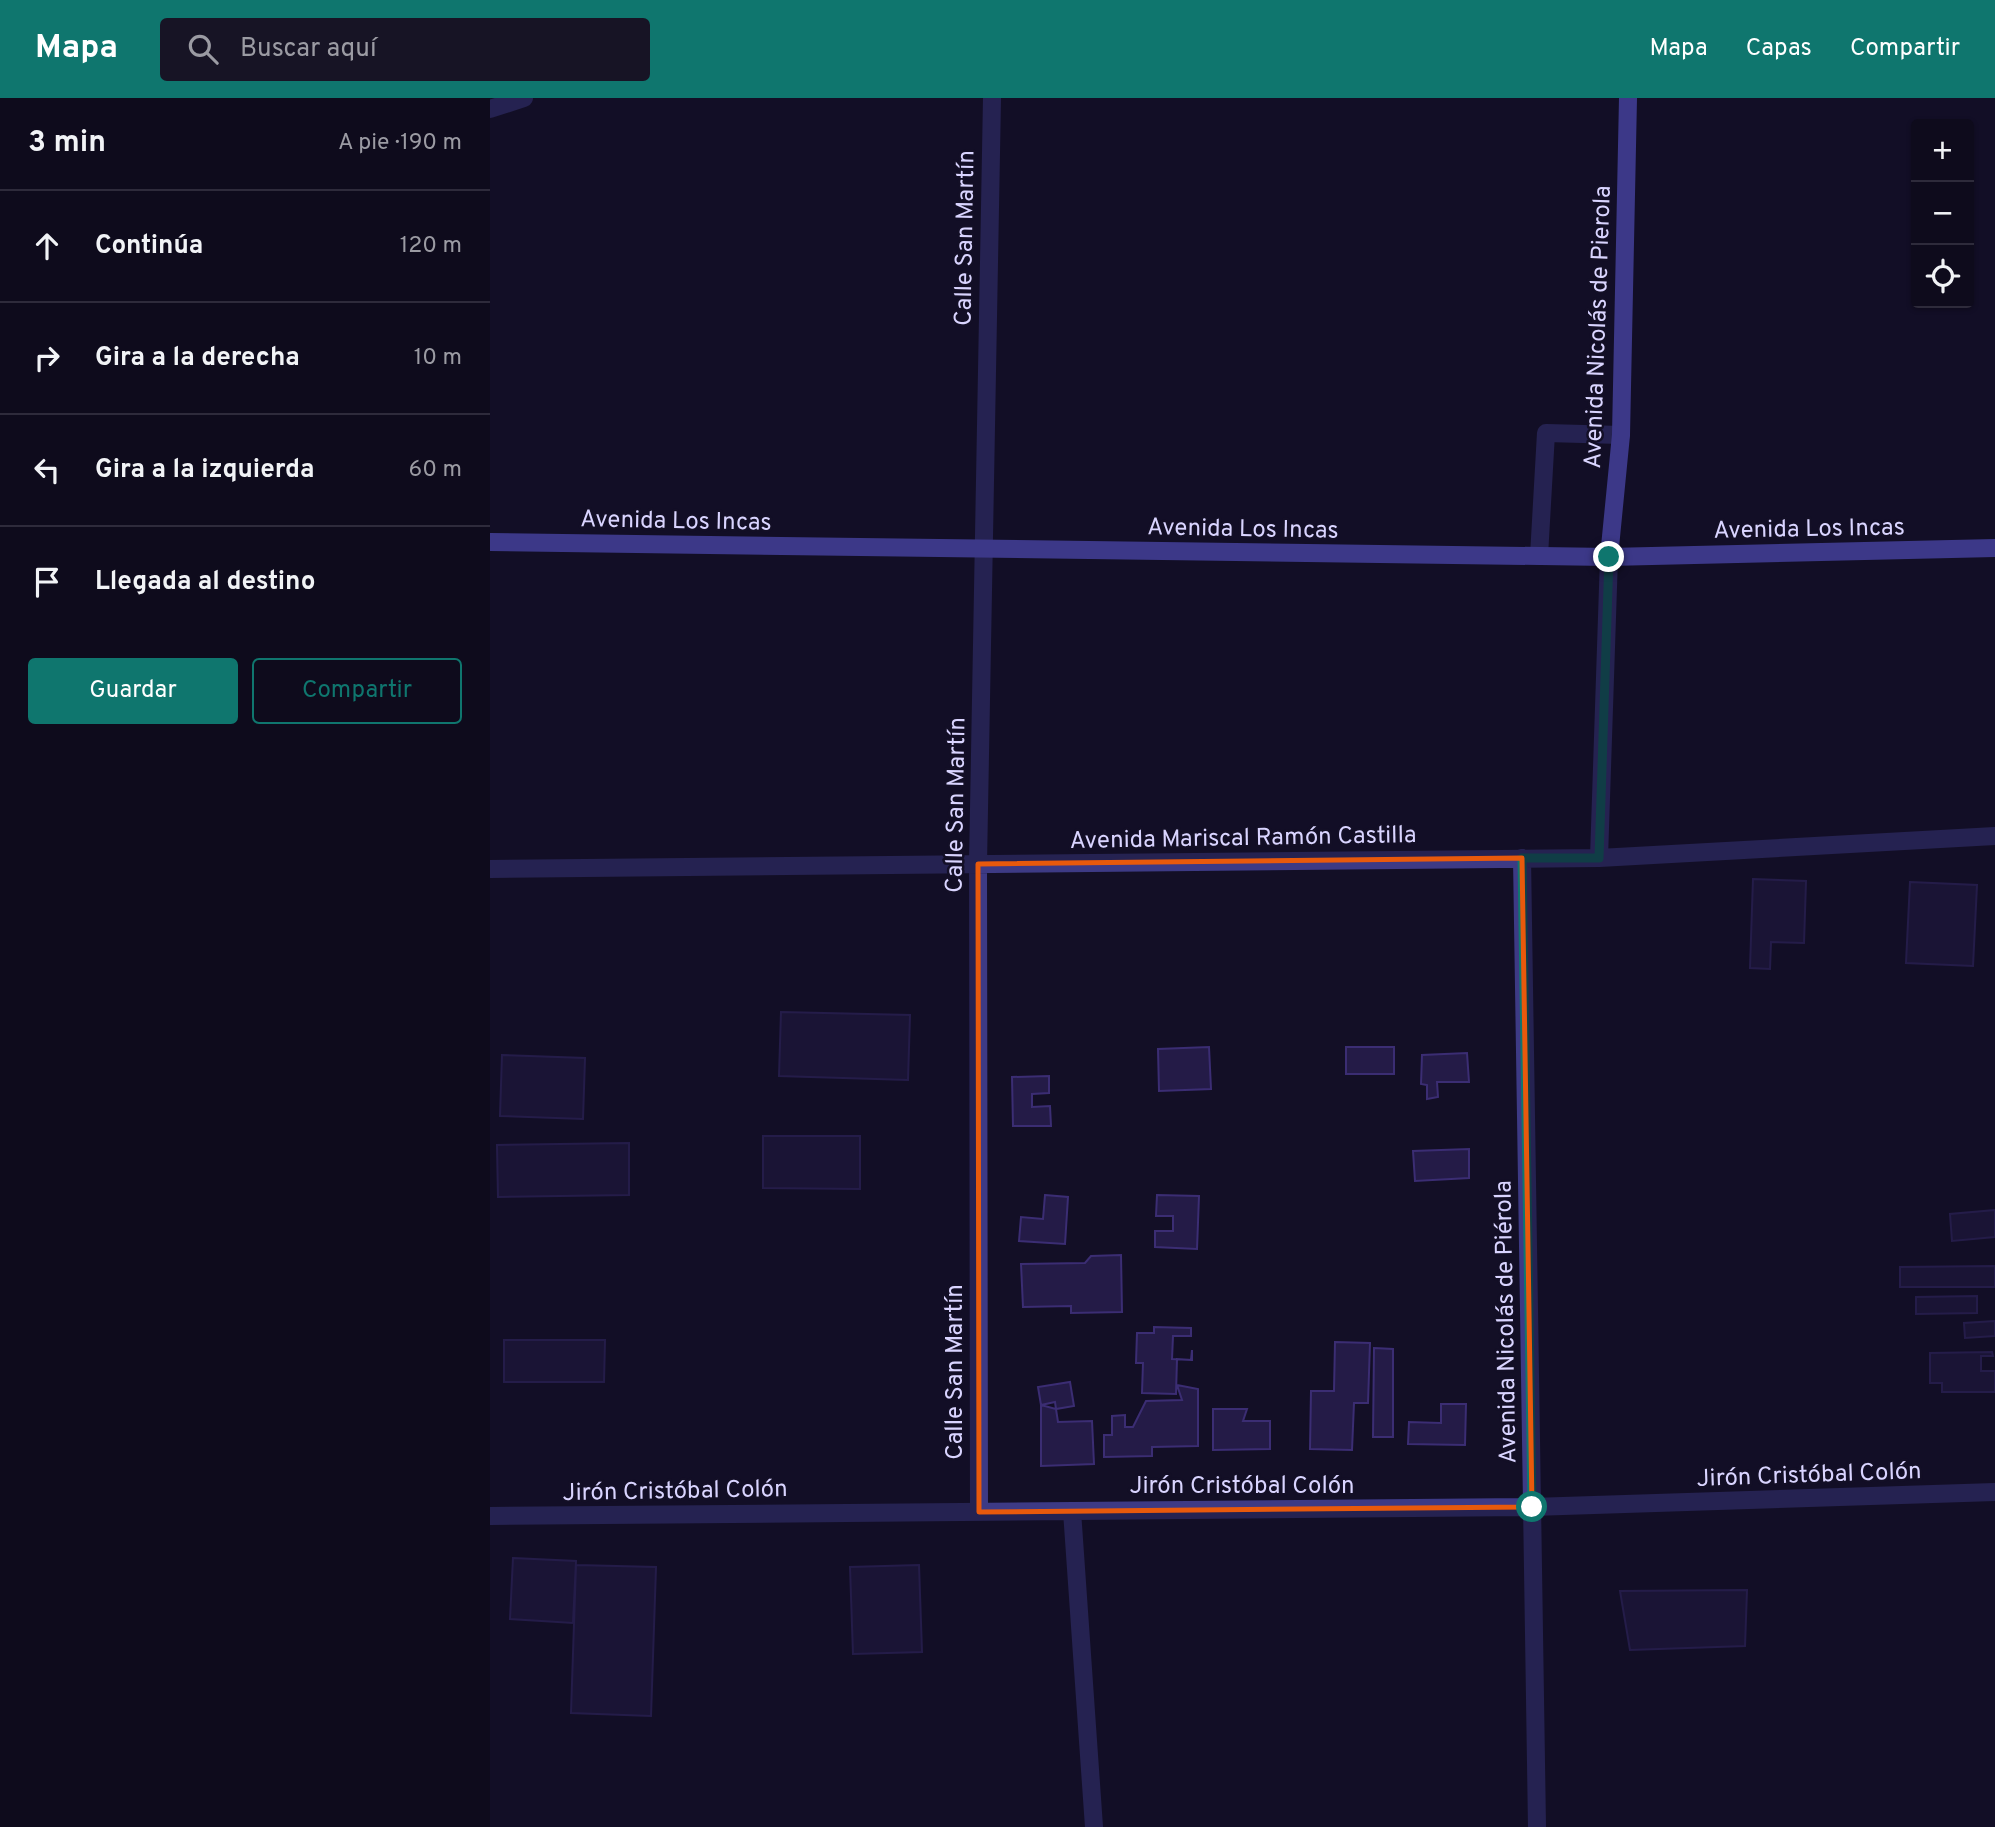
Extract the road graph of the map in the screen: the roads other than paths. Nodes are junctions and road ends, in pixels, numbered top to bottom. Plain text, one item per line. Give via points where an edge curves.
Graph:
1 (524, 98) edge
2 (992, 98) edge
3 (1628, 98) edge
4 (490, 109) edge
5 (1621, 435) junction
6 (490, 542) edge
7 (1995, 548) edge
8 (983, 549) junction
9 (1539, 556) junction
10 (1609, 557) junction
11 (1995, 836) edge
12 (1522, 858) junction
13 (1599, 858) junction
14 (978, 864) junction
15 (490, 869) edge
16 (1995, 1492) edge
17 (1532, 1507) junction
18 (1072, 1511) junction
19 (979, 1512) junction
20 (490, 1516) edge
21 (1094, 1827) edge
22 (1537, 1827) edge

1 - 4 street
2 - 8 street, Calle San Martín
3 - 5 street, Avenida Nicolás de Pierola
5 - 9 street via 1546,433
5 - 10 street, Avenida Nicolás de Pierola
6 - 8 street, Avenida Los Incas
7 - 10 street, Avenida Los Incas
8 - 9 street, Avenida Los Incas
8 - 14 street, Calle San Martín
9 - 10 street, Avenida Los Incas
10 - 13 street
11 - 13 street, Avenida Mariscal Ramón Castilla
12 - 13 street, Avenida Mariscal Ramón Castilla
12 - 14 street, Avenida Mariscal Ramón Castilla
12 - 17 street, Avenida Nicolás de Piérola
14 - 15 street, Avenida Mariscal Ramón Castilla
14 - 19 street, Calle San Martín
16 - 17 street, Jirón Cristóbal Colón
17 - 18 street, Jirón Cristóbal Colón
17 - 22 street, Avenida Nicolás de Piérola
18 - 19 street, Jirón Cristóbal Colón
18 - 21 street
19 - 20 street, Jirón Cristóbal Colón

